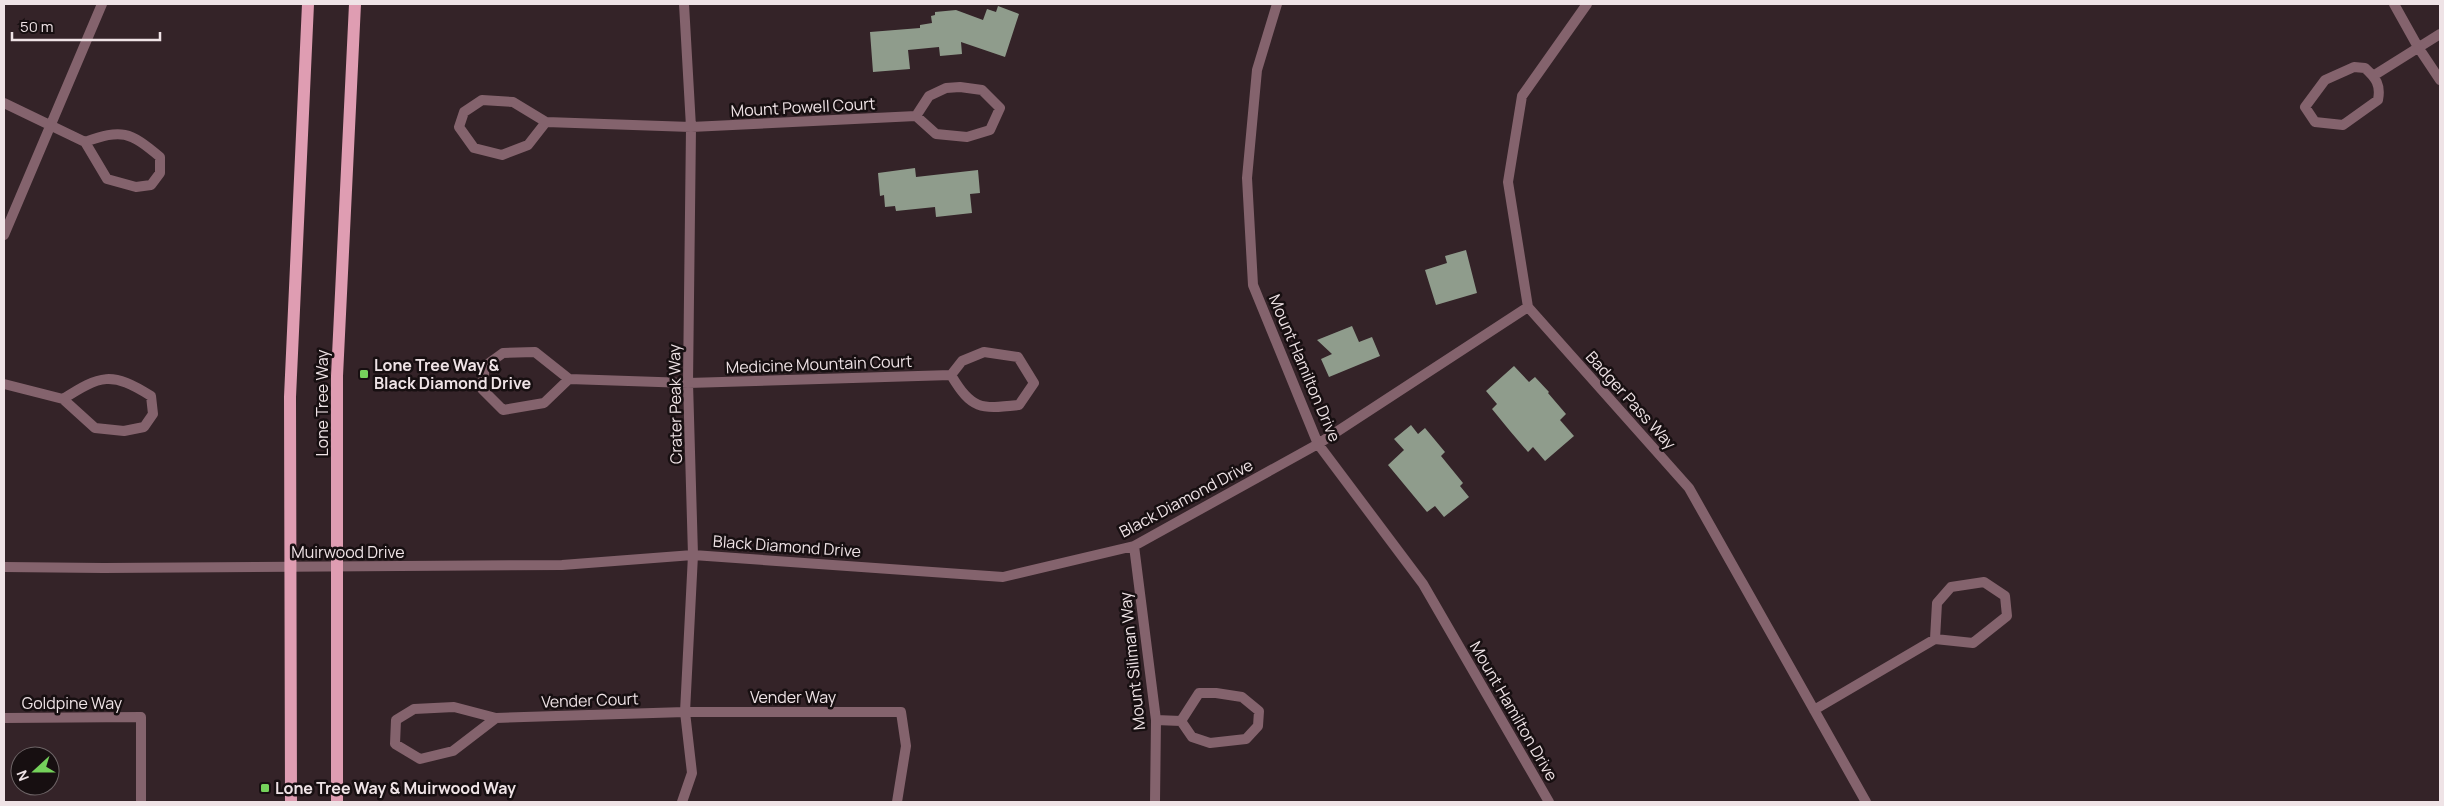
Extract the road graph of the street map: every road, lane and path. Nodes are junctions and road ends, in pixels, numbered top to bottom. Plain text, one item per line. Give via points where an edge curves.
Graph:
1 (102, 4) edge
2 (308, 4) edge
3 (355, 4) edge
4 (684, 4) edge
5 (1277, 4) edge
6 (1587, 4) edge
7 (2394, 4) edge
8 (2440, 34) edge
9 (2418, 47) junction
10 (2373, 76) junction
11 (2440, 80) edge
12 (4, 103) edge
13 (916, 116) junction
14 (546, 122) junction
15 (51, 125) junction
16 (690, 127) junction
17 (84, 142) junction
18 (4, 235) edge
19 (1528, 307) junction
20 (951, 375) junction
21 (569, 379) junction
22 (688, 383) junction
23 (4, 384) edge
24 (63, 399) junction
25 (1318, 444) junction
26 (1134, 546) junction
27 (693, 555) junction
28 (4, 567) edge
29 (292, 567) junction
30 (338, 567) junction
31 (1935, 639) junction
32 (1814, 710) junction
33 (686, 712) junction
34 (4, 718) edge
35 (496, 718) junction
36 (1156, 720) junction
37 (1181, 720) junction
38 (141, 802) edge
39 (292, 802) edge
40 (337, 802) edge
41 (682, 802) edge
42 (898, 802) edge
43 (1155, 802) edge
44 (1550, 802) edge
45 (1866, 802) edge

1 - 15 street
2 - 29 main road, Lone Tree Way via 290,398
3 - 30 main road, Lone Tree Way via 337,376
4 - 16 street, Crater Peak Way
5 - 25 street, Mount Hamilton Drive via 1257,70 1248,168 1253,285
6 - 19 street via 1522,96 1508,182
7 - 9 street
8 - 9 street
9 - 10 street
9 - 11 street
10 - 10 street via 2365,68 2354,67 2325,80 2305,107 2315,122 2343,125 2378,100 2380,88
12 - 15 street
13 - 13 street via 936,134 967,137 990,130 1000,108 982,90 946,88 929,96
13 - 16 street, Mount Powell Court
14 - 14 street via 513,102 482,100 464,112 459,127 474,148 502,154 528,145
14 - 16 street, Mount Powell Court
15 - 17 street
15 - 18 street
16 - 22 street, Crater Peak Way
17 - 17 street via 107,179 136,187 151,185 160,173 160,157 140,140 111,133
19 - 25 street, Black Diamond Drive
19 - 32 street, Badger Pass Way via 1689,488
20 - 20 street via 964,398 987,408 1018,405 1034,383 1018,357 984,352 962,361
20 - 22 street, Medicine Mountain Court
21 - 21 street via 535,352 503,353 485,366 482,390 503,410 544,403
21 - 22 street, Medicine Mountain Court
22 - 27 street, Crater Peak Way
23 - 24 street
24 - 24 street via 95,428 124,431 144,427 154,414 151,396 133,384 108,378 90,382
25 - 26 street, Black Diamond Drive
25 - 44 street, Mount Hamilton Drive via 1423,584
26 - 27 street, Black Diamond Drive via 1003,577
26 - 36 street, Mount Siliman Way
27 - 30 street, Muirwood Drive via 562,566
27 - 33 street, Crater Peak Way
28 - 29 street, Muirwood Drive
29 - 30 street, Muirwood Drive
29 - 39 main road, Lone Tree Way
30 - 40 main road, Lone Tree Way
31 - 31 street via 1974,643 2007,616 2005,596 1984,582 1951,587 1937,603
31 - 32 street
32 - 45 street, Badger Pass Way
33 - 35 street, Vender Court
33 - 41 street, Crater Peak Way via 692,773
33 - 42 street, Vender Way via 901,712 906,746
34 - 38 street, Goldpine Way via 141,717
35 - 35 street, Vender Court via 454,707 414,709 396,720 395,744 420,759 452,751
36 - 37 street
36 - 43 street, Mount Siliman Way
37 - 37 street via 1192,737 1210,743 1246,739 1258,726 1259,711 1242,697 1199,693

